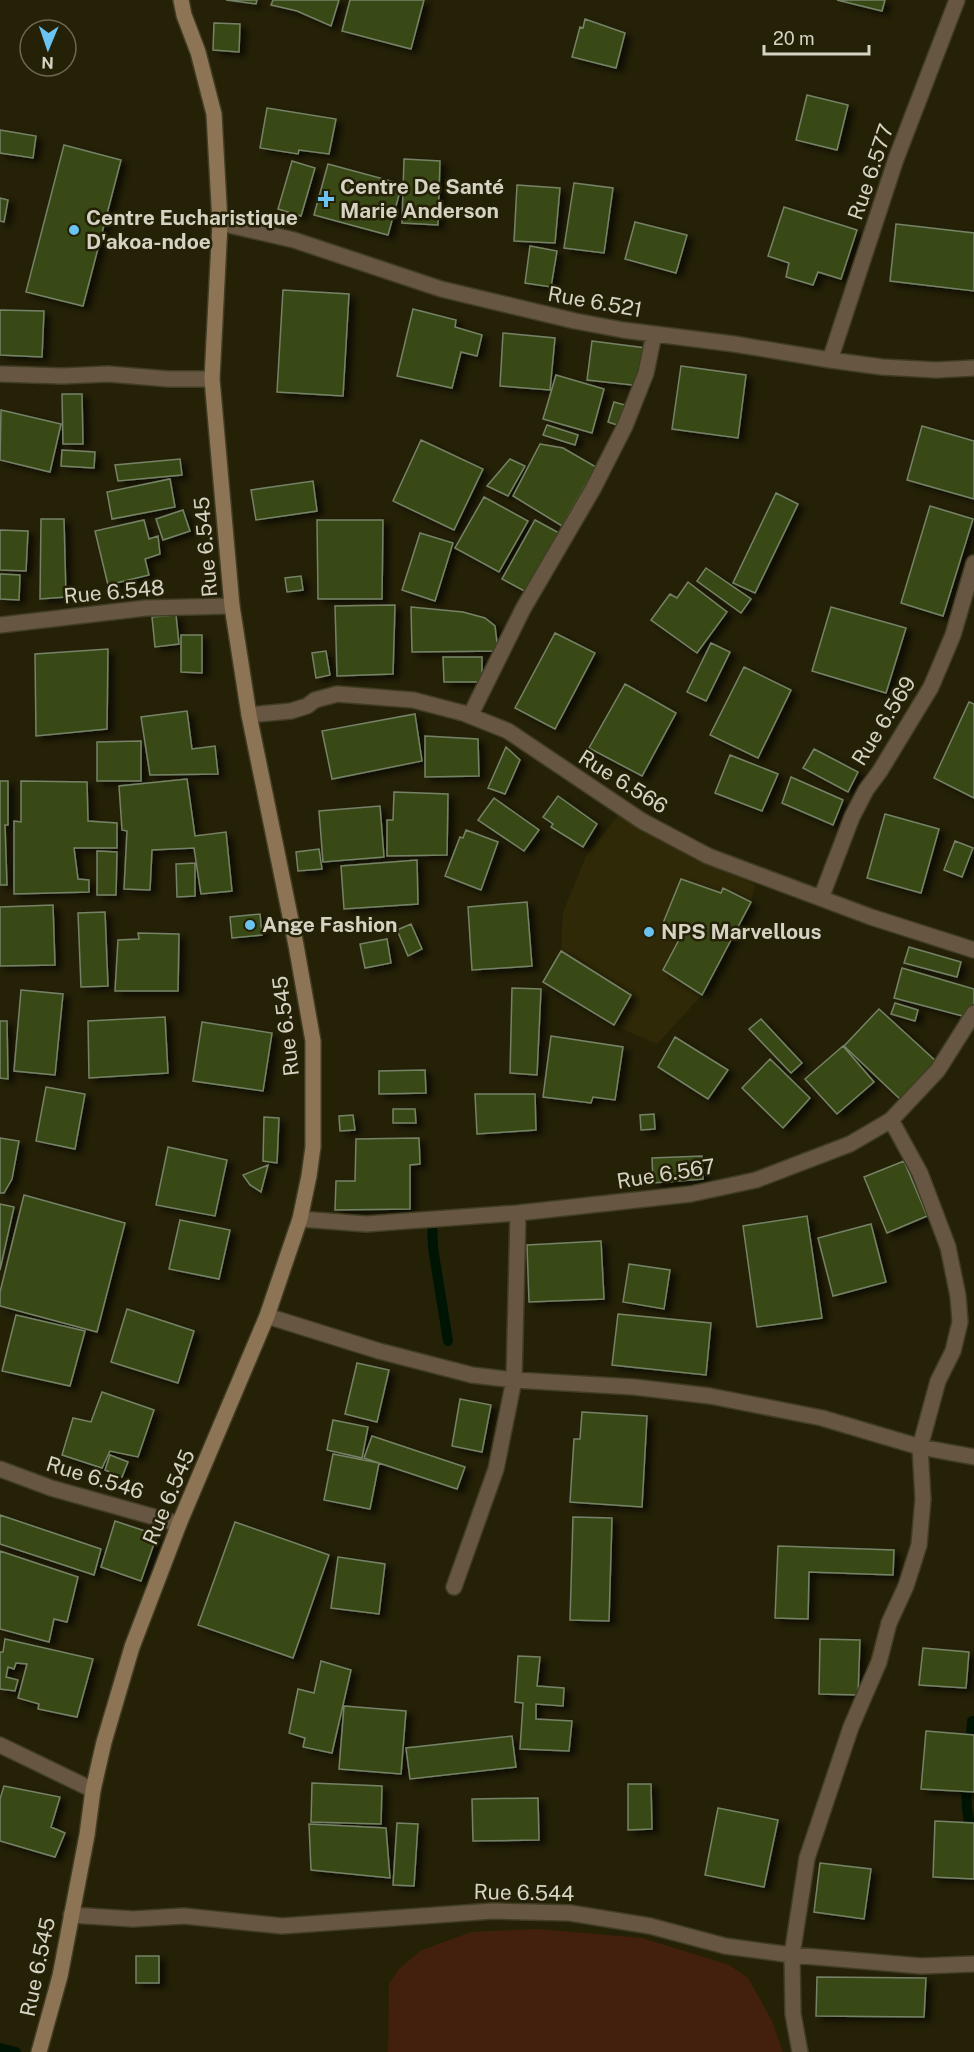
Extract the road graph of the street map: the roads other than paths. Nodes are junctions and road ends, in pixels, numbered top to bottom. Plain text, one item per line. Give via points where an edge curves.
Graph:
1 (181, 0) edge
2 (957, 0) edge
3 (220, 223) junction
4 (654, 334) junction
5 (830, 360) junction
6 (974, 368) edge
7 (0, 374) edge
8 (212, 379) junction
9 (974, 563) edge
10 (232, 606) junction
11 (0, 625) edge
12 (249, 715) junction
13 (470, 716) junction
14 (821, 898) junction
15 (974, 950) edge
16 (974, 1013) edge
17 (891, 1120) junction
18 (518, 1213) junction
19 (300, 1219) junction
20 (267, 1316) junction
21 (514, 1380) junction
22 (920, 1447) junction
23 (974, 1457) edge
24 (0, 1469) edge
25 (179, 1524) junction
26 (454, 1587) dead end
27 (0, 1745) edge
28 (93, 1790) junction
29 (70, 1915) junction
30 (792, 1955) junction
31 (974, 1964) edge
32 (39, 2052) edge
33 (800, 2052) edge

1 - 3 street, Rue 6.545 via 214,114
2 - 5 street, Rue 6.577 via 896,159
3 - 4 street, Rue 6.521 via 294,240 489,302
3 - 8 street, Rue 6.545
4 - 5 street, Rue 6.521
4 - 13 street via 646,373 625,426 523,609
5 - 6 street, Rue 6.521 via 936,370
7 - 8 street
8 - 10 street, Rue 6.545
9 - 14 street, Rue 6.569 via 953,635 931,687 861,799
10 - 11 street, Rue 6.548 via 146,608
10 - 12 street, Rue 6.545
12 - 13 street, Rue 6.566 via 291,711 337,694 413,700
12 - 19 street, Rue 6.545 via 313,1041 313,1147
13 - 14 street, Rue 6.566 via 508,731 642,821 708,856
14 - 15 street, Rue 6.566
16 - 17 street, Rue 6.567 via 938,1070
17 - 18 street, Rue 6.567 via 850,1144 756,1180 691,1194
17 - 22 street via 920,1173 948,1247 958,1296 960,1322 953,1351 938,1382
18 - 19 street, Rue 6.567 via 366,1224
18 - 21 street
19 - 20 street, Rue 6.545
20 - 21 street via 420,1362
20 - 25 street, Rue 6.545
21 - 22 street via 710,1396 822,1418
21 - 26 street via 496,1469
22 - 23 street
22 - 30 street via 923,1499 919,1545 807,1858
24 - 25 street, Rue 6.546 via 51,1488
25 - 28 street, Rue 6.545 via 132,1647
27 - 28 street
28 - 29 street, Rue 6.545
29 - 30 street, Rue 6.544 via 132,1919 184,1916 282,1926 493,1911 570,1913 650,1926 725,1946
29 - 32 street, Rue 6.545 via 60,1976
30 - 31 street, Rue 6.544 via 921,1966
30 - 33 street via 793,2014

